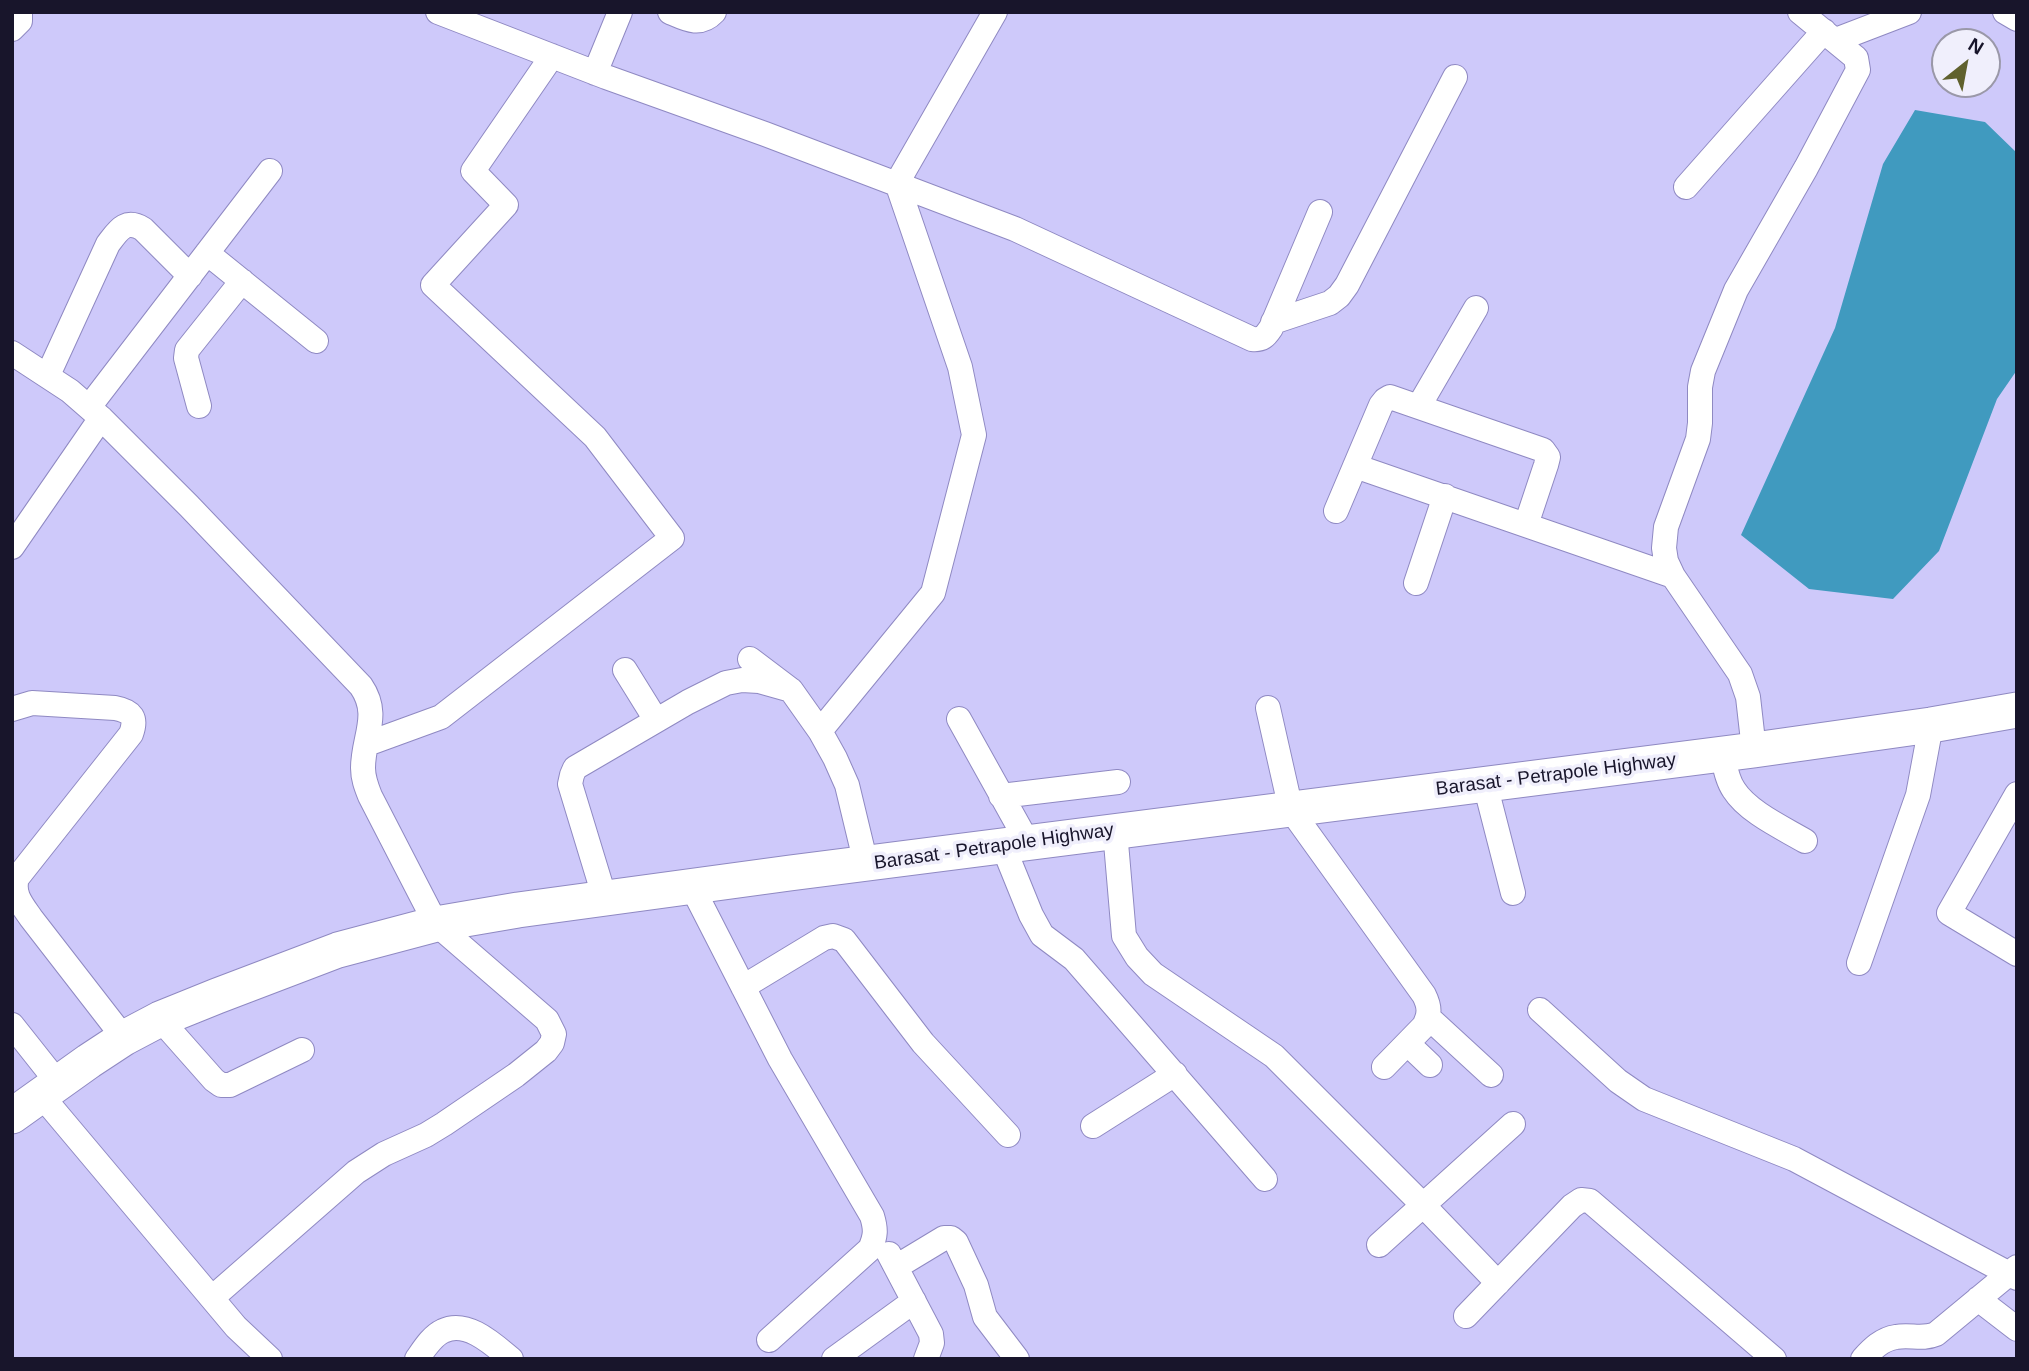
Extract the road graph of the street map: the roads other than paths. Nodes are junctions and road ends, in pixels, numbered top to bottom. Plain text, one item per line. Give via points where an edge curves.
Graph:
1 (20, 12) edge
2 (438, 12) edge
3 (621, 12) edge
4 (670, 12) edge
5 (714, 12) edge
6 (995, 12) edge
7 (1800, 12) edge
8 (1909, 12) edge
9 (2005, 12) edge
10 (2017, 19) edge
11 (12, 29) edge
12 (1830, 35) junction
13 (552, 57) junction
14 (595, 73) junction
15 (1455, 77) dead end
16 (270, 171) dead end
17 (897, 183) junction
18 (1686, 187) dead end
19 (1320, 212) dead end
20 (207, 253) junction
21 (190, 276) junction
22 (242, 281) junction
23 (1476, 308) dead end
24 (1273, 322) junction
25 (316, 341) dead end
26 (12, 353) edge
27 (48, 375) junction
28 (198, 406) dead end
29 (1419, 406) junction
30 (95, 412) junction
31 (1355, 466) junction
32 (1445, 496) junction
33 (1336, 511) dead end
34 (1525, 525) junction
35 (12, 547) edge
36 (1673, 576) junction
37 (1416, 583) dead end
38 (750, 659) dead end
39 (625, 670) dead end
40 (791, 690) junction
41 (1268, 708) dead end
42 (12, 709) edge
43 (2017, 710) edge
44 (960, 719) dead end
45 (656, 720) junction
46 (1931, 725) junction
47 (820, 731) junction
48 (367, 744) junction
49 (1738, 752) junction
50 (1118, 782) dead end
51 (1485, 783) junction
52 (2017, 794) edge
53 (1001, 796) junction
54 (1291, 810) junction
55 (1115, 831) junction
56 (1805, 841) dead end
57 (1015, 845) junction
58 (866, 864) junction
59 (13, 887) edge
60 (692, 887) junction
61 (1513, 893) dead end
62 (605, 899) junction
63 (436, 925) junction
64 (2017, 954) edge
65 (1859, 963) dead end
66 (743, 987) junction
67 (1540, 1010) dead end
68 (1429, 1018) junction
69 (160, 1020) junction
70 (12, 1025) edge
71 (124, 1038) junction
72 (1408, 1044) junction
73 (302, 1050) dead end
74 (1430, 1065) dead end
75 (1384, 1067) dead end
76 (1175, 1074) junction
77 (1491, 1075) dead end
78 (49, 1089) junction
79 (12, 1116) edge
80 (1514, 1124) dead end
81 (1093, 1126) dead end
82 (1008, 1135) dead end
83 (1265, 1178) dead end
84 (1423, 1205) junction
85 (876, 1228) junction
86 (1379, 1245) dead end
87 (896, 1267) junction
88 (2014, 1272) edge
89 (1498, 1283) junction
90 (212, 1298) junction
91 (1978, 1299) junction
92 (914, 1301) junction
93 (1466, 1316) dead end
94 (2017, 1329) edge
95 (768, 1340) dead end
96 (270, 1359) edge
97 (417, 1359) edge
98 (511, 1359) edge
99 (834, 1359) edge
100 (926, 1359) edge
101 (1017, 1359) edge
102 (1774, 1359) edge
103 (1863, 1359) edge

1 - 11 street via 20,21
2 - 13 street
3 - 14 street
4 - 5 street via 701,22
6 - 17 street
7 - 12 street
8 - 12 street
9 - 10 street
12 - 18 street
12 - 36 street via 1856,58 1858,70 1736,290 1703,371 1698,439 1666,527 1664,548
13 - 14 street
13 - 48 street via 473,171 506,205 433,285 594,437 672,538 441,717
14 - 17 street
15 - 24 street via 1339,296
16 - 20 street
17 - 24 street via 1015,229 1252,339 1260,340
17 - 47 street via 960,367 974,435 933,593
19 - 24 street
20 - 21 street
20 - 22 street
21 - 27 street via 143,229 127,224 121,227 108,244
21 - 30 street
22 - 25 street
22 - 28 street via 187,350
23 - 29 street
26 - 27 street
27 - 30 street
29 - 31 street via 1390,397 1385,400
29 - 34 street via 1543,450 1548,457
30 - 35 street
30 - 48 street via 361,686 371,709
31 - 32 street
31 - 33 street
32 - 34 street
32 - 37 street
34 - 36 street
36 - 49 street via 1740,674 1748,697
38 - 40 street
39 - 45 street
40 - 45 street via 760,681 726,683
40 - 47 street
41 - 54 street
42 - 59 street via 32,703 115,708 126,710 134,725
43 - 46 highway, Barasat - Petrapole Highway
44 - 53 street
45 - 62 street via 575,768 572,775 570,784
46 - 49 highway, Barasat - Petrapole Highway
46 - 65 street via 1918,795
47 - 58 street via 847,785
48 - 63 street via 363,777 370,796
49 - 51 highway, Barasat - Petrapole Highway
49 - 56 street via 1732,788 1749,807
50 - 53 street
51 - 54 highway, Barasat - Petrapole Highway
51 - 61 street
52 - 64 street via 1949,913
53 - 57 street
54 - 55 highway, Barasat - Petrapole Highway
54 - 68 street via 1424,995
55 - 57 highway, Barasat - Petrapole Highway
55 - 84 street via 1124,936 1137,957 1153,974 1274,1056
57 - 58 highway, Barasat - Petrapole Highway
57 - 76 street via 1031,915 1042,935 1074,959
58 - 60 highway, Barasat - Petrapole Highway
59 - 71 street via 31,918
60 - 62 highway, Barasat - Petrapole Highway
60 - 66 street
62 - 63 highway, Barasat - Petrapole Highway
63 - 69 highway, Barasat - Petrapole Highway via 338,950
63 - 90 street via 547,1020 554,1034 552,1043 516,1075 444,1124 356,1172
66 - 82 street via 824,938 844,940 923,1043
66 - 85 street
67 - 88 street via 1644,1099 1794,1159
68 - 72 street
68 - 77 street
69 - 71 highway, Barasat - Petrapole Highway
69 - 73 street via 221,1085 230,1085
70 - 78 street
71 - 78 highway, Barasat - Petrapole Highway
72 - 74 street
72 - 75 street
76 - 81 street
76 - 83 street
78 - 79 highway, Barasat - Petrapole Highway
78 - 90 street
80 - 84 street
84 - 86 street
84 - 89 street
85 - 87 street
85 - 95 street via 870,1248
87 - 92 street
87 - 101 street via 951,1238 985,1317
88 - 91 street
89 - 93 street
89 - 102 street via 1572,1206 1590,1200
90 - 96 street
91 - 94 street
91 - 103 street via 1936,1334 1927,1338 1898,1336 1876,1346
92 - 99 street
92 - 100 street via 931,1334
97 - 98 street via 444,1330 457,1328 474,1332

